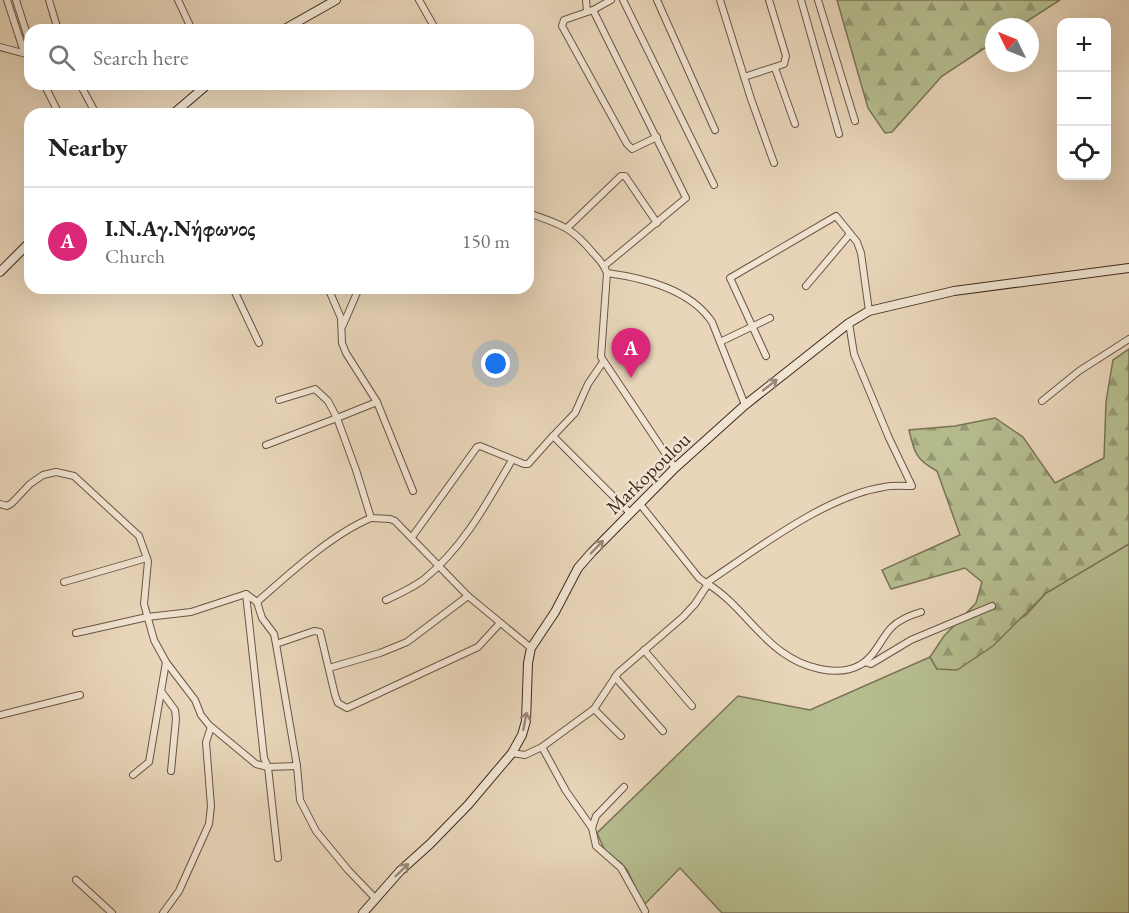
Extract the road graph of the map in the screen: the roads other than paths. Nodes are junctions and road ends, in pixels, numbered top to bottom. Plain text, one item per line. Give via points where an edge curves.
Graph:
1 (7, 0) edge
2 (16, 0) edge
3 (49, 0) edge
4 (178, 0) edge
5 (419, 0) edge
6 (586, 0) edge
7 (611, 0) edge
8 (623, 0) edge
9 (657, 0) edge
10 (720, 0) edge
11 (769, 0) edge
12 (801, 0) edge
13 (818, 0) edge
14 (335, 1) edge
15 (590, 10) junction
16 (56, 24) edge
17 (189, 24) edge
18 (294, 24) edge
19 (433, 24) edge
20 (24, 25) edge
21 (24, 45) edge
22 (0, 47) edge
23 (24, 52) edge
24 (775, 68) junction
25 (744, 77) junction
26 (47, 90) edge
27 (83, 90) edge
28 (201, 90) edge
29 (56, 108) edge
30 (93, 108) edge
31 (180, 108) edge
32 (855, 121) dead end
33 (795, 124) dead end
34 (715, 130) dead end
35 (839, 134) dead end
36 (657, 137) junction
37 (774, 163) dead end
38 (714, 185) dead end
39 (534, 215) edge
40 (657, 223) junction
41 (568, 228) junction
42 (850, 234) junction
43 (24, 248) edge
44 (1129, 268) edge
45 (606, 269) junction
46 (0, 272) edge
47 (806, 286) dead end
48 (236, 294) edge
49 (331, 294) edge
50 (356, 294) edge
51 (869, 311) junction
52 (770, 318) dead end
53 (849, 323) junction
54 (753, 326) junction
55 (342, 328) junction
56 (1129, 339) edge
57 (720, 342) junction
58 (259, 343) dead end
59 (766, 356) dead end
60 (603, 362) junction
61 (279, 400) dead end
62 (1042, 401) dead end
63 (377, 402) junction
64 (745, 405) junction
65 (337, 418) junction
66 (553, 436) junction
67 (266, 446) dead end
68 (512, 460) junction
69 (675, 468) junction
70 (413, 491) dead end
71 (0, 504) edge
72 (640, 504) junction
73 (630, 513) junction
74 (371, 518) junction
75 (412, 537) junction
76 (147, 558) junction
77 (437, 566) junction
78 (64, 582) dead end
79 (707, 584) junction
80 (246, 594) junction
81 (468, 596) junction
82 (386, 600) dead end
83 (257, 602) junction
84 (992, 606) dead end
85 (921, 612) dead end
86 (147, 617) junction
87 (500, 623) junction
88 (76, 633) dead end
89 (276, 644) junction
90 (531, 648) junction
91 (644, 650) junction
92 (166, 662) junction
93 (864, 662) junction
94 (329, 668) junction
95 (615, 677) junction
96 (161, 691) junction
97 (80, 694) dead end
98 (692, 706) dead end
99 (594, 709) junction
100 (0, 715) edge
101 (211, 727) junction
102 (663, 731) dead end
103 (621, 736) dead end
104 (542, 747) junction
105 (512, 753) junction
106 (297, 766) junction
107 (268, 767) junction
108 (171, 771) dead end
109 (133, 775) dead end
110 (624, 787) dead end
111 (592, 828) junction
112 (278, 858) dead end
113 (76, 880) dead end
114 (375, 898) junction
115 (647, 912) edge
116 (112, 913) edge
117 (163, 913) edge
118 (363, 913) edge

1 - 21 street
2 - 20 street
3 - 16 street
4 - 17 street
5 - 19 street
6 - 15 street
7 - 15 street
8 - 38 street
9 - 34 street
10 - 25 street
11 - 24 street via 786,56 784,64
12 - 35 street
13 - 32 street
14 - 18 street
15 - 36 street
15 - 36 street via 564,20 562,26 632,149
22 - 23 street
24 - 25 street
24 - 33 street
25 - 37 street
26 - 29 street
27 - 30 street
28 - 31 street
36 - 40 street via 686,198
39 - 41 street
40 - 41 street via 625,176 621,176
40 - 45 street
41 - 45 street
42 - 47 street
42 - 51 street via 861,253
42 - 54 street via 836,216 730,278
43 - 46 street
44 - 51 street, Markopoulou via 954,291
45 - 57 street via 689,299 706,312
45 - 60 street via 600,350
48 - 58 street
49 - 55 street
50 - 55 street
51 - 53 street, Markopoulou
52 - 54 street
64 -> 53 street, Markopoulou
53 - 79 street via 854,354 912,486 886,486 821,509
54 - 57 street
54 - 59 street
55 - 63 street via 346,353
56 - 62 street via 1078,371
57 - 64 street
60 - 66 street via 575,413
60 - 69 street
61 - 65 street via 315,389 328,401
63 - 65 street
63 - 70 street
64 - 69 street, Markopoulou
65 - 67 street
65 - 74 street
66 - 68 street via 528,464
66 - 73 street
68 - 75 street via 477,447
68 - 77 street via 469,533
69 - 72 street, Markopoulou
71 - 76 street via 12,503 43,476 56,472 74,476 139,536
72 - 73 street, Markopoulou
72 - 79 street
90 -> 73 street, Markopoulou via 578,568
74 - 75 street via 390,519
74 - 83 street via 334,540
75 - 77 street
76 - 78 street
76 - 86 street
77 - 81 street
77 - 82 street via 423,580
79 - 91 street via 683,617
79 - 93 street via 794,659 830,670 858,667
80 - 83 street
80 - 86 street via 191,612
80 - 107 street
81 - 87 street
81 - 94 street via 407,642
83 - 89 street
84 - 93 street via 911,640 871,664
85 - 93 street via 893,626
86 - 88 street
86 - 92 street
87 - 90 street
87 - 94 street via 478,647 347,708 338,703
89 - 94 street via 320,632
89 - 106 street
105 -> 90 street, Markopoulou via 526,722
91 - 95 street
91 - 98 street
92 - 96 street
92 - 101 street
95 - 99 street
95 - 102 street
96 - 108 street via 175,710
96 - 109 street via 149,762
97 - 100 street
99 - 103 street
99 - 104 street
101 - 107 street via 256,764
101 - 117 street via 206,742 209,824 179,891
104 - 105 street via 525,755
104 - 111 street
114 -> 105 street, Markopoulou via 468,805
106 - 107 street
106 - 114 street via 300,800 316,831
107 - 112 street
110 - 111 street via 596,816
111 - 115 street via 596,846 621,868
113 - 116 street
114 - 118 street, Markopoulou

